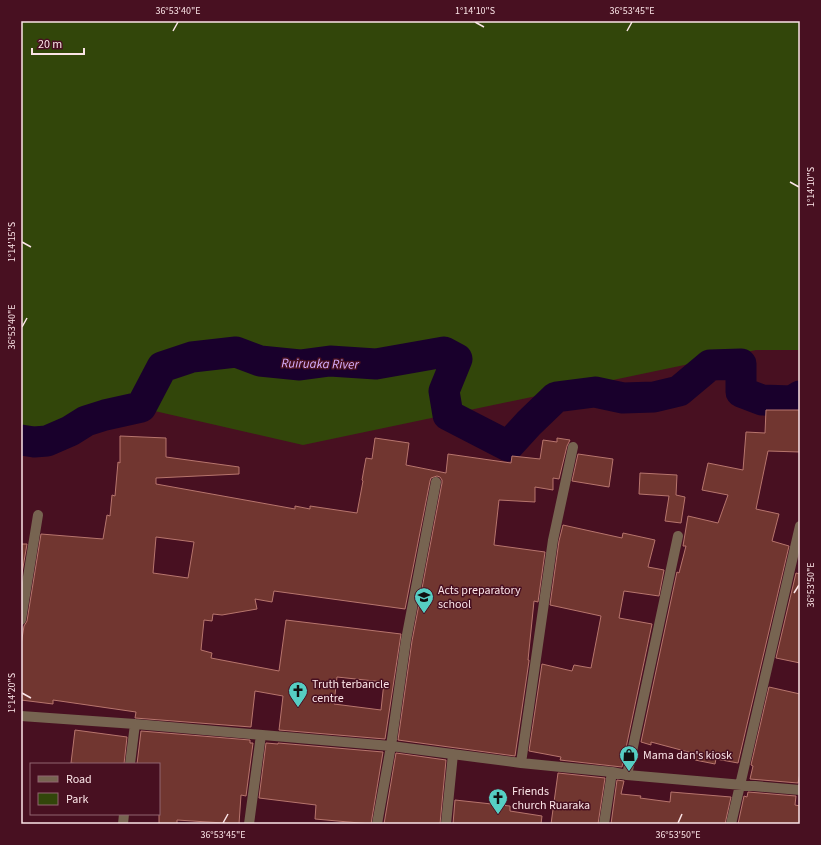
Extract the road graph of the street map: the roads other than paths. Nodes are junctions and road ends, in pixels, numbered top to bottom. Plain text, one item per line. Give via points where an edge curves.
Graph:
1 (573, 447) dead end
2 (436, 482) dead end
3 (38, 515) dead end
4 (800, 526) edge
5 (678, 536) dead end
6 (21, 620) edge
7 (21, 716) edge
8 (135, 724) junction
9 (261, 735) junction
10 (391, 746) junction
11 (453, 754) junction
12 (130, 763) edge
13 (521, 763) junction
14 (612, 772) junction
15 (627, 775) junction
16 (741, 784) junction
17 (800, 790) edge
18 (249, 824) edge
19 (377, 824) edge
20 (446, 824) edge
21 (604, 824) edge
22 (731, 824) edge

1 - 13 street via 553,540
2 - 10 street via 406,640
3 - 6 street
4 - 16 street
5 - 15 street
7 - 8 street
8 - 9 street
8 - 12 street
9 - 10 street
9 - 18 street
10 - 11 street
10 - 19 street
11 - 13 street
11 - 20 street
13 - 14 street
14 - 15 street
14 - 21 street
15 - 16 street
16 - 17 street
16 - 22 street

